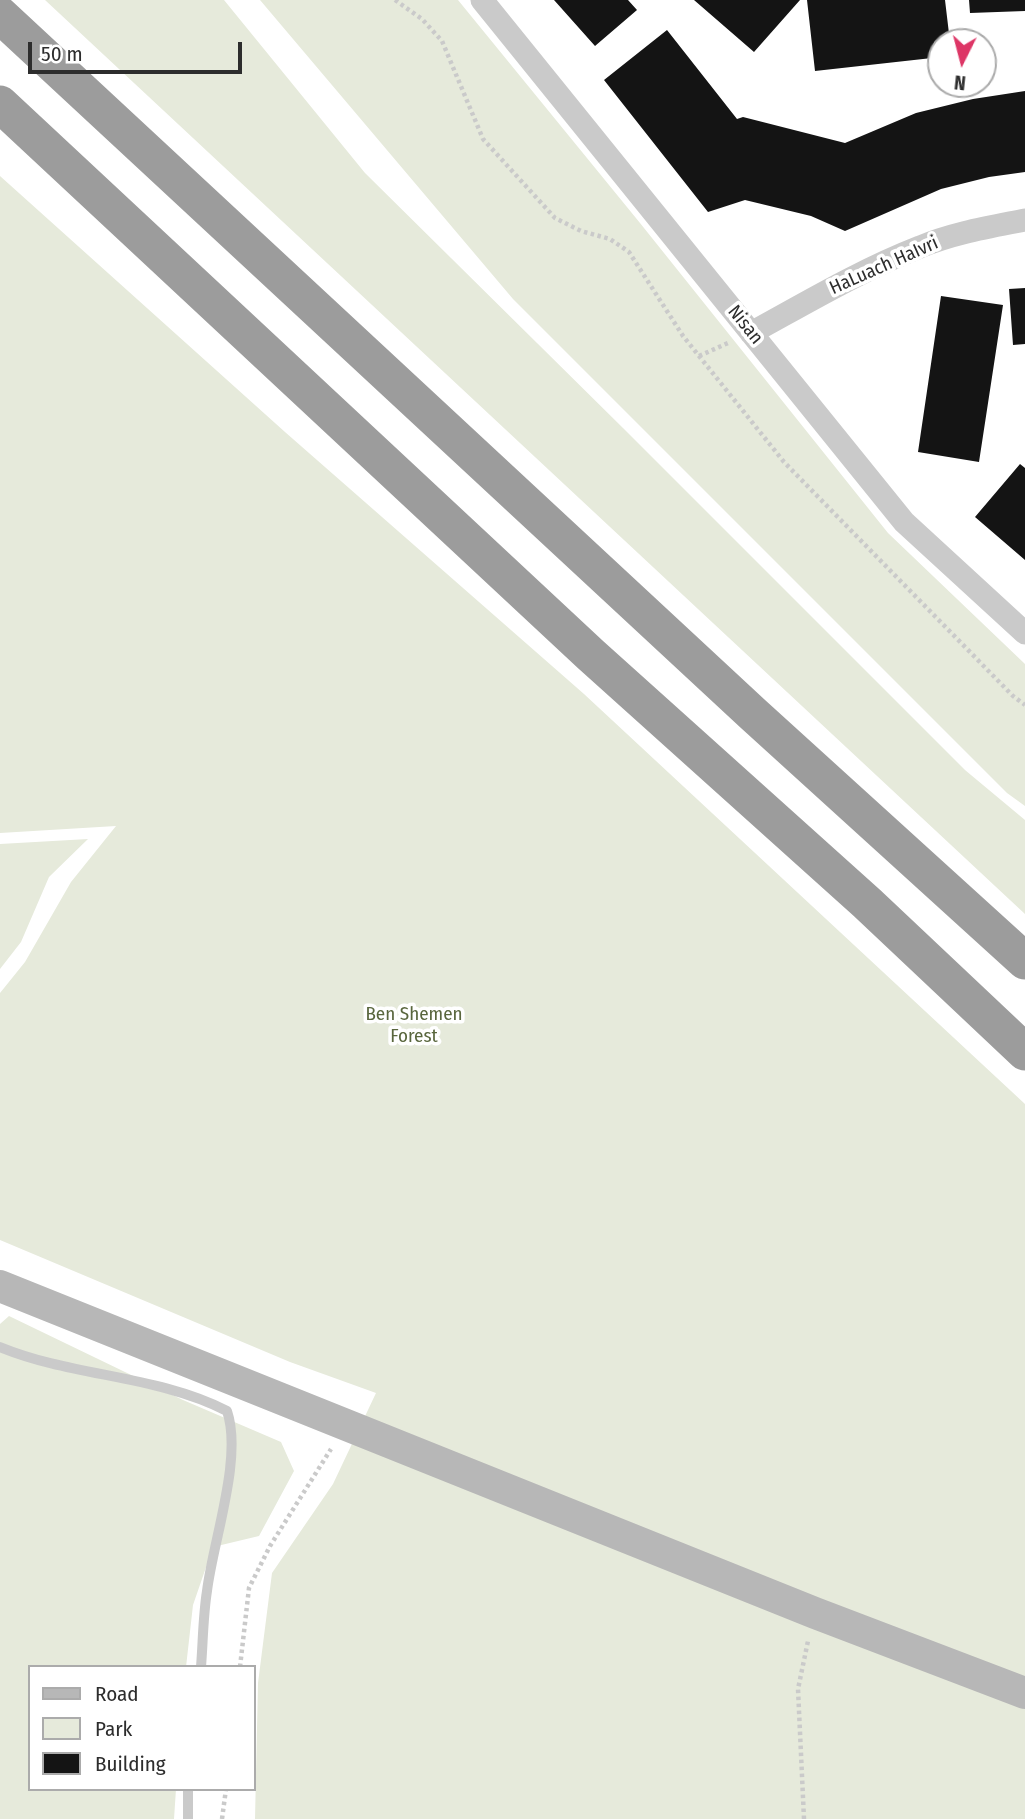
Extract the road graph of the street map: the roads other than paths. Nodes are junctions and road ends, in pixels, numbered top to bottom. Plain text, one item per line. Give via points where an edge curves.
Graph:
1 (482, 0) edge
2 (0, 15) edge
3 (0, 104) edge
4 (1025, 220) edge
5 (751, 333) junction
6 (1025, 633) edge
7 (1025, 961) edge
8 (1025, 1052) edge
9 (0, 1286) edge
10 (0, 1346) edge
11 (201, 1665) edge
12 (1025, 1693) edge
13 (188, 1791) edge
14 (188, 1819) edge

1 - 5 street, Nisan
2 - 7 highway
3 - 8 highway
4 - 5 street, HaLuach HaIvri via 921,246
5 - 6 street, Nisan via 904,522
9 - 12 main road via 814,1613
10 - 11 lane via 177,1392 228,1411 232,1441 207,1591
13 - 14 lane

